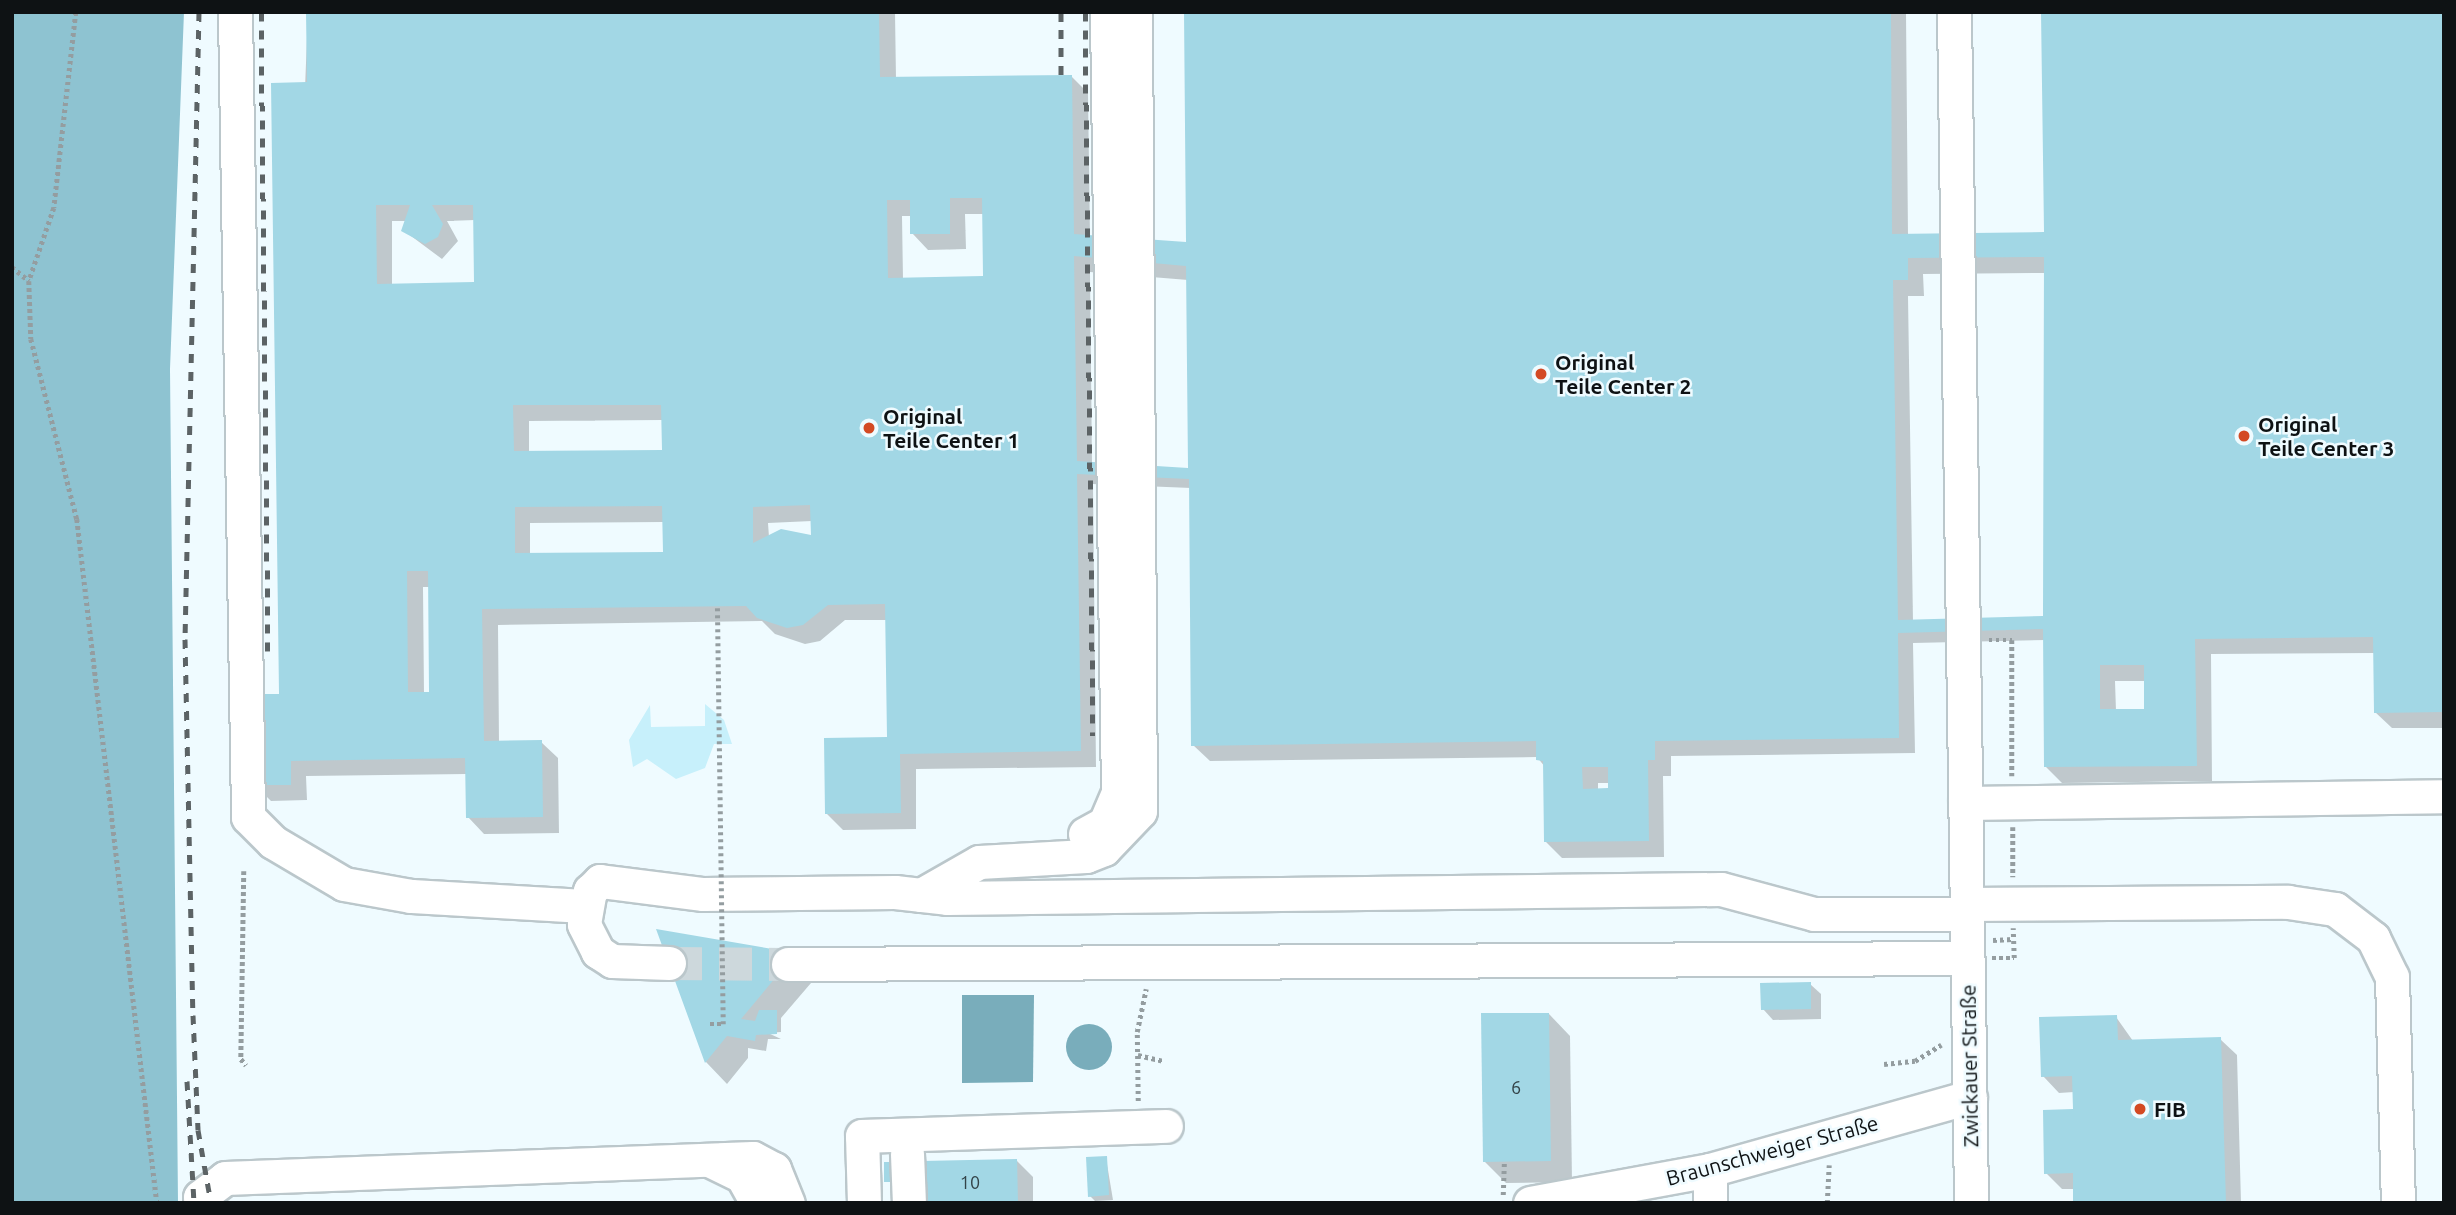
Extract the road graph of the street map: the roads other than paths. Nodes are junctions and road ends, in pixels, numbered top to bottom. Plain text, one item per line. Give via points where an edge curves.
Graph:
1 (235, 12) edge
2 (1107, 12) edge
3 (1135, 12) edge
4 (1954, 12) edge
5 (1108, 103) junction
6 (1136, 160) junction
7 (2444, 796) edge
8 (1965, 803) junction
9 (979, 862) junction
10 (921, 895) junction
11 (585, 906) junction
12 (1967, 927) junction
13 (669, 963) tunnel mouth
14 (788, 964) tunnel mouth
15 (1970, 1097) junction
16 (1152, 1126) road end
17 (907, 1154) dead end
18 (709, 1160) junction
19 (1710, 1170) junction
20 (202, 1203) edge
21 (757, 1203) edge
22 (788, 1203) edge
23 (864, 1203) edge
24 (909, 1203) edge
25 (1530, 1203) edge
26 (1710, 1203) edge
27 (1971, 1203) edge
28 (2398, 1203) edge

1 - 11 street via 248,817 273,842 344,884 411,896
2 - 5 street
3 - 6 street
4 - 8 street, Zwickauer Straße
5 - 6 street
5 - 9 street via 1118,793 1114,812 1093,832 1042,838
6 - 9 street via 1140,811 1126,832 1086,856
7 - 8 street
8 - 12 street, Zwickauer Straße
9 - 10 street
10 - 11 street via 703,894 611,878 600,881
10 - 12 street via 1721,889 1814,914
11 - 13 street via 587,937 598,952 612,961
12 - 14 street via 1147,961
12 - 15 street, Zwickauer Straße
12 - 28 street via 2013,916 2288,902 2335,909 2373,937 2392,977 2397,1021
15 - 19 street, Braunschweiger Straße
15 - 27 street, Zwickauer Straße
16 - 23 street via 862,1136
17 - 24 street
18 - 20 street via 225,1178 200,1197
18 - 21 street via 742,1176
18 - 22 street via 762,1160 782,1179
19 - 25 street, Braunschweiger Straße
19 - 26 street

